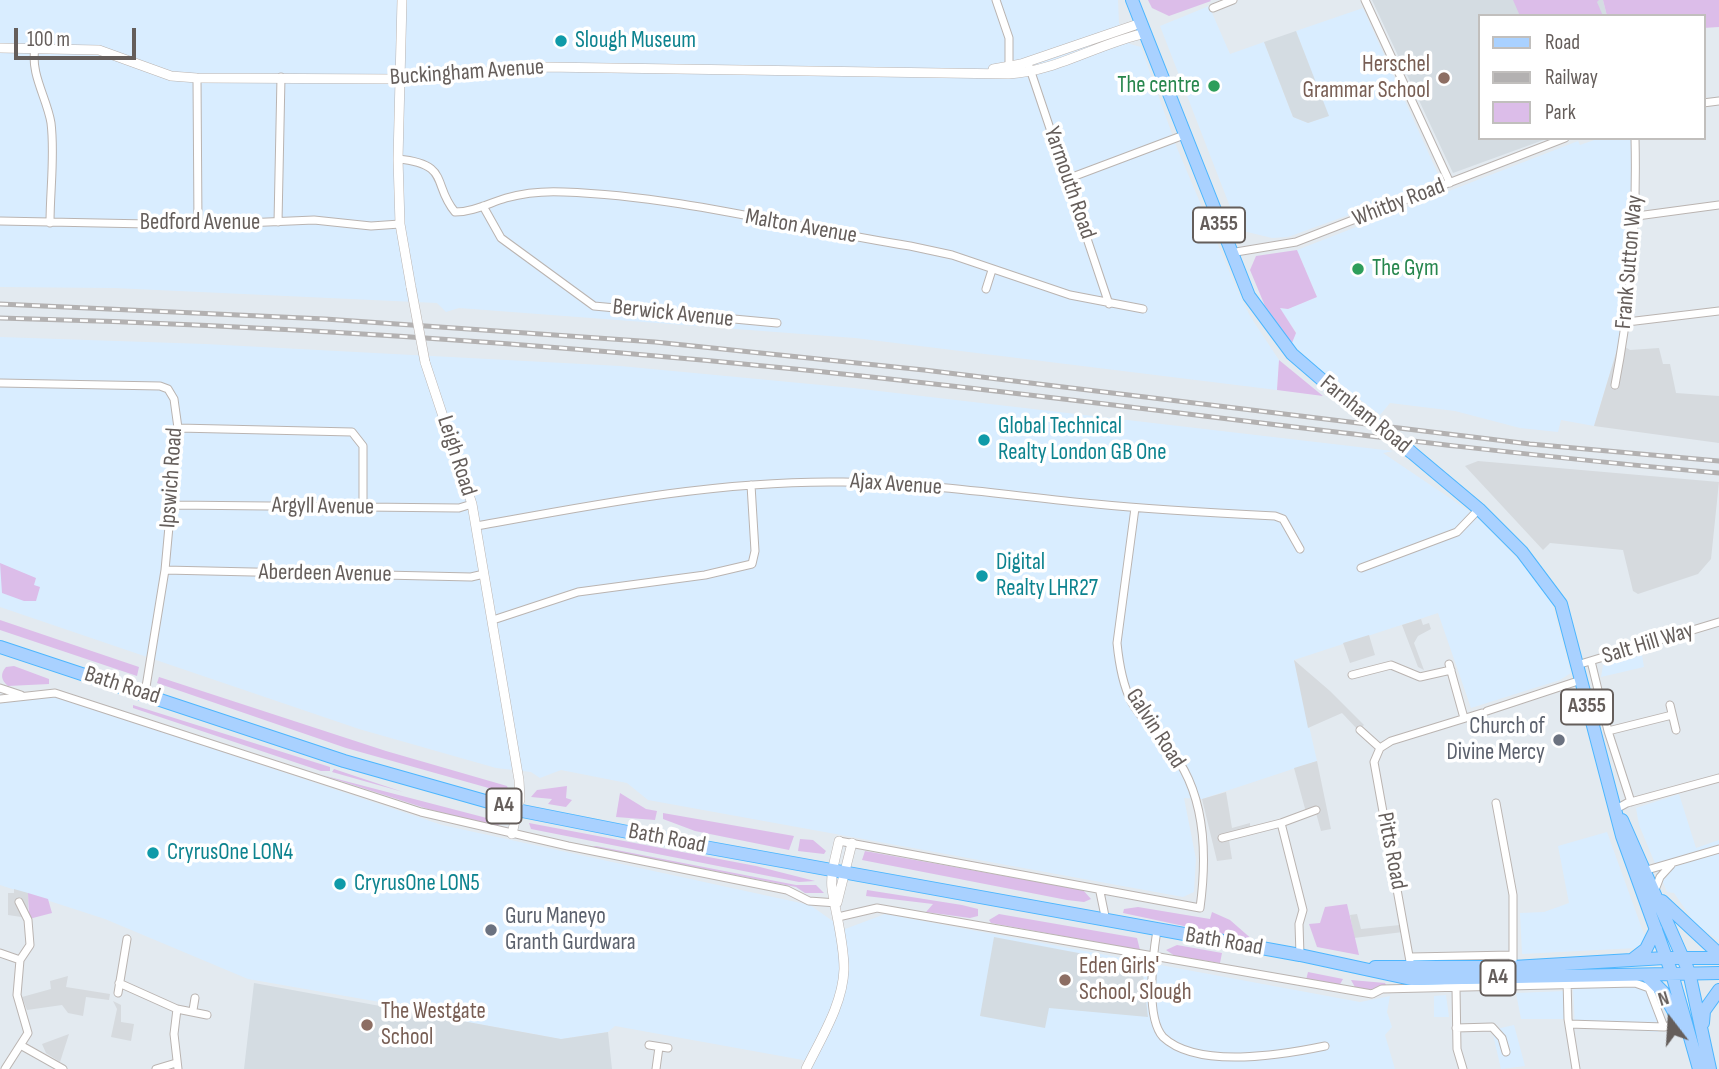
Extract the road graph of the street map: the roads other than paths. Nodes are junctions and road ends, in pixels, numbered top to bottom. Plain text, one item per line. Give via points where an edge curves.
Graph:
1 (402, 0) edge
2 (996, 0) edge
3 (1132, 0) edge
4 (1233, 0) edge
5 (1365, 0) edge
6 (1213, 8) dead end
7 (1143, 28) junction
8 (0, 48) edge
9 (35, 48) junction
10 (1027, 62) junction
11 (1009, 70) junction
12 (1032, 72) junction
13 (281, 77) junction
14 (197, 78) junction
15 (400, 79) junction
16 (1184, 135) junction
17 (1560, 140) edge
18 (1635, 140) edge
19 (398, 159) junction
20 (1068, 179) junction
21 (1450, 183) junction
22 (1719, 205) edge
23 (483, 206) junction
24 (1637, 216) junction
25 (0, 221) edge
26 (278, 222) junction
27 (50, 223) junction
28 (400, 223) junction
29 (198, 225) junction
30 (1230, 253) junction
31 (992, 270) junction
32 (986, 289) dead end
33 (1109, 304) junction
34 (1143, 309) dead end
35 (1719, 310) edge
36 (1627, 322) junction
37 (778, 323) dead end
38 (0, 383) edge
39 (1615, 385) dead end
40 (178, 428) junction
41 (751, 485) junction
42 (173, 505) junction
43 (472, 505) junction
44 (363, 507) junction
45 (1135, 508) junction
46 (1479, 509) junction
47 (477, 526) junction
48 (1300, 550) dead end
49 (1361, 568) dead end
50 (165, 570) junction
51 (484, 574) junction
52 (493, 620) junction
53 (1719, 622) edge
54 (0, 647) edge
55 (1591, 661) junction
56 (1577, 665) junction
57 (1352, 675) dead end
58 (1581, 680) junction
59 (0, 688) edge
60 (145, 693) junction
61 (22, 695) junction
62 (0, 699) edge
63 (1670, 705) dead end
64 (1672, 715) junction
65 (1464, 718) junction
66 (1360, 730) dead end
67 (1676, 730) dead end
68 (1608, 731) junction
69 (1380, 747) junction
70 (1719, 778) edge
71 (1631, 802) junction
72 (1496, 803) dead end
73 (1616, 809) junction
74 (517, 810) junction
75 (1316, 810) dead end
76 (1280, 823) junction
77 (512, 834) junction
78 (1222, 838) dead end
79 (839, 841) joint
80 (852, 843) junction
81 (1719, 849) edge
82 (1674, 862) junction
83 (832, 870) junction
84 (1647, 870) junction
85 (846, 873) junction
86 (1100, 892) junction
87 (1657, 894) junction
88 (19, 902) dead end
89 (837, 903) junction
90 (838, 917) junction
91 (1106, 920) junction
92 (1656, 929) junction
93 (1157, 930) junction
94 (127, 939) dead end
95 (0, 953) edge
96 (1300, 955) junction
97 (1719, 956) edge
98 (1682, 957) junction
99 (1153, 958) junction
100 (1665, 958) junction
101 (20, 960) junction
102 (1513, 961) junction
103 (1619, 962) junction
104 (1411, 968) junction
105 (1689, 972) junction
106 (1719, 973) edge
107 (1672, 974) junction
108 (1647, 976) junction
109 (1567, 979) junction
110 (119, 983) junction
111 (1455, 988) junction
112 (1719, 990) edge
113 (118, 993) dead end
114 (195, 998) dead end
115 (177, 1009) junction
116 (193, 1010) junction
117 (207, 1015) dead end
118 (1569, 1024) junction
119 (1679, 1024) junction
120 (1664, 1027) junction
121 (1456, 1028) junction
122 (1696, 1039) junction
123 (649, 1045) dead end
124 (22, 1046) junction
125 (1325, 1046) dead end
126 (659, 1047) junction
127 (668, 1048) dead end
128 (1506, 1052) dead end
129 (177, 1066) edge
130 (5, 1069) edge
131 (63, 1069) edge
132 (156, 1069) edge
133 (656, 1069) edge
134 (806, 1069) edge
135 (1463, 1069) edge
136 (1576, 1069) edge
137 (1699, 1069) edge
138 (1710, 1069) edge

1 - 15 street, Leigh Road
2 - 11 street via 1009,38
3 - 7 main road, Farnham Road / A355
4 - 6 street
5 - 21 street
7 - 10 street, Buckingham Avenue
7 - 12 street, Buckingham Avenue
7 - 16 main road, Farnham Road / A355
8 - 9 street, Buckingham Avenue
9 - 14 street, Buckingham Avenue via 99,50 171,76
9 - 27 street via 34,68 52,139
10 - 11 street, Buckingham Avenue
10 - 12 street, Yarmouth Road
11 - 12 street, Buckingham Avenue
11 - 15 street, Buckingham Avenue via 544,66
12 - 20 street, Yarmouth Road
13 - 14 street, Buckingham Avenue
13 - 15 street, Buckingham Avenue
13 - 26 street
14 - 29 street
15 - 19 street, Leigh Road
16 - 20 street
16 - 30 main road, Farnham Road / A355
17 - 21 street, Whitby Road
18 - 24 street, Frank Sutton Way
19 - 23 street, Malton Avenue via 430,168 455,212
19 - 28 street, Leigh Road
20 - 33 street, Yarmouth Road
21 - 30 street, Whitby Road via 1296,242
22 - 24 street
23 - 31 street, Malton Avenue via 520,195 616,195 910,246
23 - 37 street, Berwick Avenue via 501,238 594,306
24 - 36 street, Frank Sutton Way
25 - 27 street, Bedford Avenue
26 - 28 street, Bedford Avenue
26 - 29 street, Bedford Avenue
27 - 29 street, Bedford Avenue
28 - 43 street, Leigh Road, bridge via 425,362
30 - 46 main road, Farnham Road / A355, bridge via 1248,296 1292,354
31 - 32 street
31 - 33 street, Malton Avenue
33 - 34 street, Malton Avenue
35 - 36 street
36 - 39 street, Frank Sutton Way
38 - 40 street, Ipswich Road via 160,386 174,399
40 - 42 street, Ipswich Road
40 - 44 street via 352,432 363,446
41 - 45 street, Ajax Avenue via 888,484
41 - 47 street, Ajax Avenue via 632,498
41 - 52 street via 752,564 578,592
42 - 44 street, Argyll Avenue
42 - 50 street, Ipswich Road
43 - 44 street, Argyll Avenue
43 - 47 street, Leigh Road
45 - 48 street, Ajax Avenue via 1275,516 1283,519
45 - 86 street, Galvin Road via 1117,643 1119,661 1132,702 1185,772 1202,838 1204,874 1200,908
46 - 49 street via 1457,532 1377,566
46 - 56 main road, Farnham Road / A355 via 1522,552 1561,604
47 - 51 street, Leigh Road
50 - 51 street, Aberdeen Avenue
50 - 60 street, Ipswich Road
51 - 52 street, Leigh Road
52 - 74 street, Leigh Road via 519,780
53 - 55 street, Salt Hill Way
54 - 60 main road, Bath Road / A4
55 - 56 street, Salt Hill Way
55 - 68 street
56 - 58 main road, Farnham Road / A355
57 - 65 street via 1391,665 1430,677 1450,667
58 - 65 street
58 - 73 main road, Farnham Road / A355
59 - 61 street
60 - 74 main road, Bath Road / A4 via 344,761
61 - 62 street
61 - 77 street via 55,693 397,806
63 - 64 street
64 - 67 street
64 - 68 street
65 - 69 street
66 - 69 street
68 - 71 street
69 - 104 street, Pitts Road via 1374,762
70 - 71 street
71 - 73 street
72 - 102 street via 1513,895
73 - 84 main road, Farnham Road / A355
73 - 92 main road, Farnham Road / A355
74 - 77 street, Leigh Road
74 - 83 main road, Bath Road / A4
75 - 76 street
76 - 78 street
76 - 96 street via 1303,910
77 - 89 street via 785,889 809,901
79 - 80 street
79 - 83 street
80 - 85 street
80 - 86 street
81 - 82 street
82 - 84 street
82 - 87 street via 1660,877
83 - 85 main road, Bath Road / A4
83 - 89 street
84 - 87 main road, Farnham Road / A355
85 - 89 street
85 - 91 main road, Bath Road / A4
86 - 91 street
87 - 97 main road
87 - 98 main road, Farnham Road / A355
88 - 101 street via 28,920 30,945
89 - 90 street
90 - 99 street, Bath Road via 877,908
90 - 134 street via 842,985
91 - 93 main road, Bath Road / A4
92 - 100 main road, Farnham Road / A355
92 - 103 main road via 1642,954
93 - 96 main road, Bath Road / A4
93 - 99 street
94 - 110 street
95 - 101 street
96 - 104 main road, Bath Road / A4 via 1350,967
97 - 98 main road, Bath Road / A4
98 - 100 main road, Bath Road / A4
98 - 105 main road, A355
99 - 111 street, Bath Road via 1346,992
99 - 125 street via 1156,1024 1162,1037 1179,1048 1201,1056 1265,1059
100 - 103 main road, Bath Road / A4
100 - 107 main road, A355
101 - 124 street via 17,995 28,1033
102 - 103 main road, Bath Road / A4
102 - 104 main road, Bath Road / A4
104 - 109 main road, Bath Road / A4
105 - 106 main road, Bath Road / A4
105 - 107 main road, Bath Road / A4
105 - 122 main road, A355
107 - 108 main road, Bath Road / A4
107 - 122 main road, A355
108 - 109 main road, Bath Road / A4
108 - 119 main road via 1663,992
109 - 111 street, Bath Road
109 - 118 street
109 - 120 street, Bath Road via 1649,988
110 - 113 street
110 - 115 street
111 - 121 street
112 - 122 main road via 1704,1011
114 - 116 street
115 - 116 street
115 - 129 street
116 - 117 street
118 - 120 street
118 - 136 street
119 - 120 street
119 - 122 main road
121 - 128 street via 1492,1027
121 - 135 street
122 - 137 main road, A355
122 - 138 main road, A355
123 - 126 street
124 - 130 street
124 - 131 street
126 - 127 street
126 - 133 street
129 - 132 street

